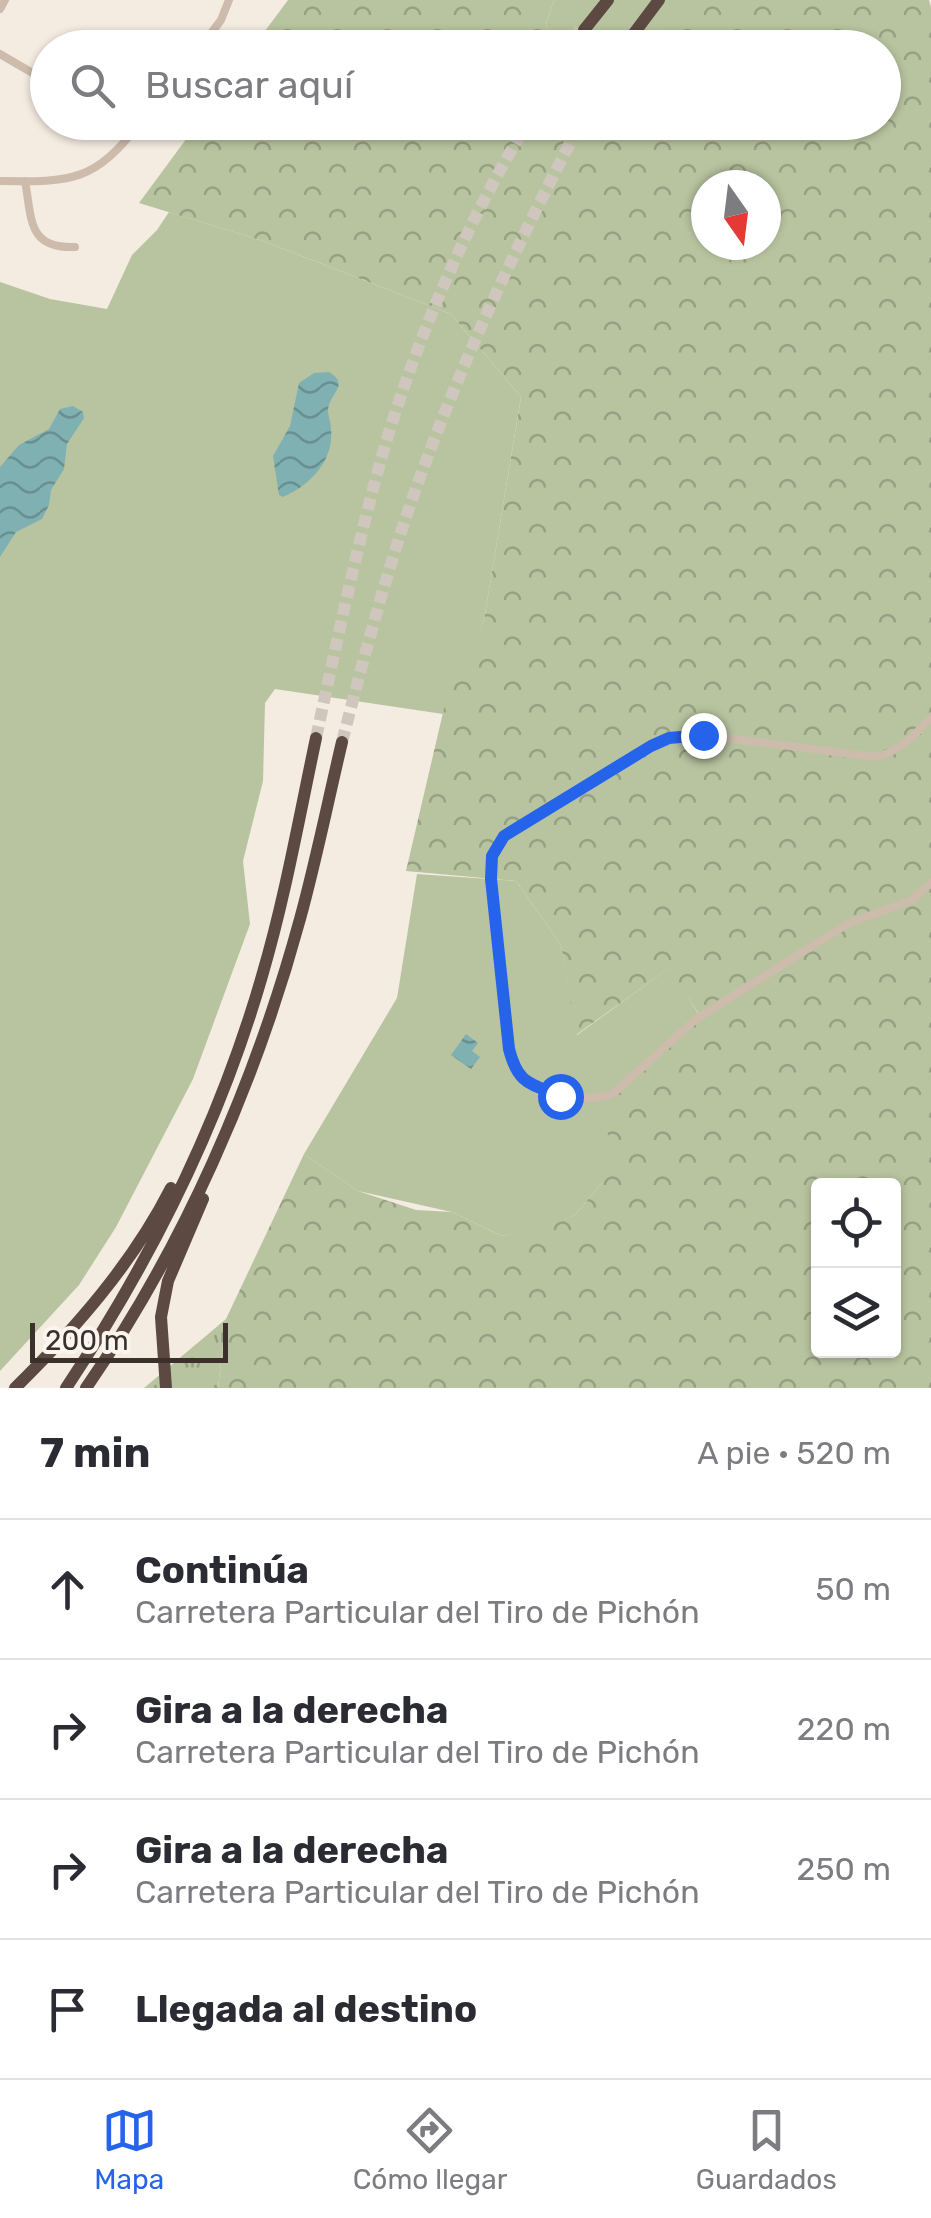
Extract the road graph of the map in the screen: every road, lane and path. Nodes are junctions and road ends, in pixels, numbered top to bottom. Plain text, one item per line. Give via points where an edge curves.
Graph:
1 (6, 0) edge
2 (229, 0) edge
3 (605, 0) edge
4 (659, 0) edge
5 (668, 0) edge
6 (0, 9) edge
7 (214, 30) edge
8 (582, 30) tunnel mouth
9 (636, 30) edge
10 (639, 30) edge
11 (0, 54) edge
12 (30, 72) edge
13 (126, 140) edge
14 (0, 181) edge
15 (25, 181) junction
16 (74, 247) dead end
17 (931, 718) edge
18 (316, 738) tunnel mouth
19 (342, 742) tunnel mouth
20 (931, 883) edge
21 (245, 1080) junction
22 (221, 1094) junction
23 (16, 1388) edge
24 (66, 1388) edge
25 (86, 1388) edge
26 (166, 1388) edge

1 - 6 street
2 - 7 street
3 - 8 highway
4 - 9 highway
5 - 10 highway
11 - 12 street
13 - 15 street via 96,169
14 - 15 street
15 - 16 street via 40,238
17 - 20 street via 899,748 874,756 703,735 669,738 504,836 490,866 515,1072 563,1097 614,1093 696,1020 761,976 849,923 912,900
18 - 22 highway via 275,929
19 - 21 highway via 300,919
21 - 25 highway via 168,1251
21 - 26 highway via 223,1155 168,1281 161,1317
22 - 23 highway via 153,1222 60,1343
22 - 24 highway via 171,1207

